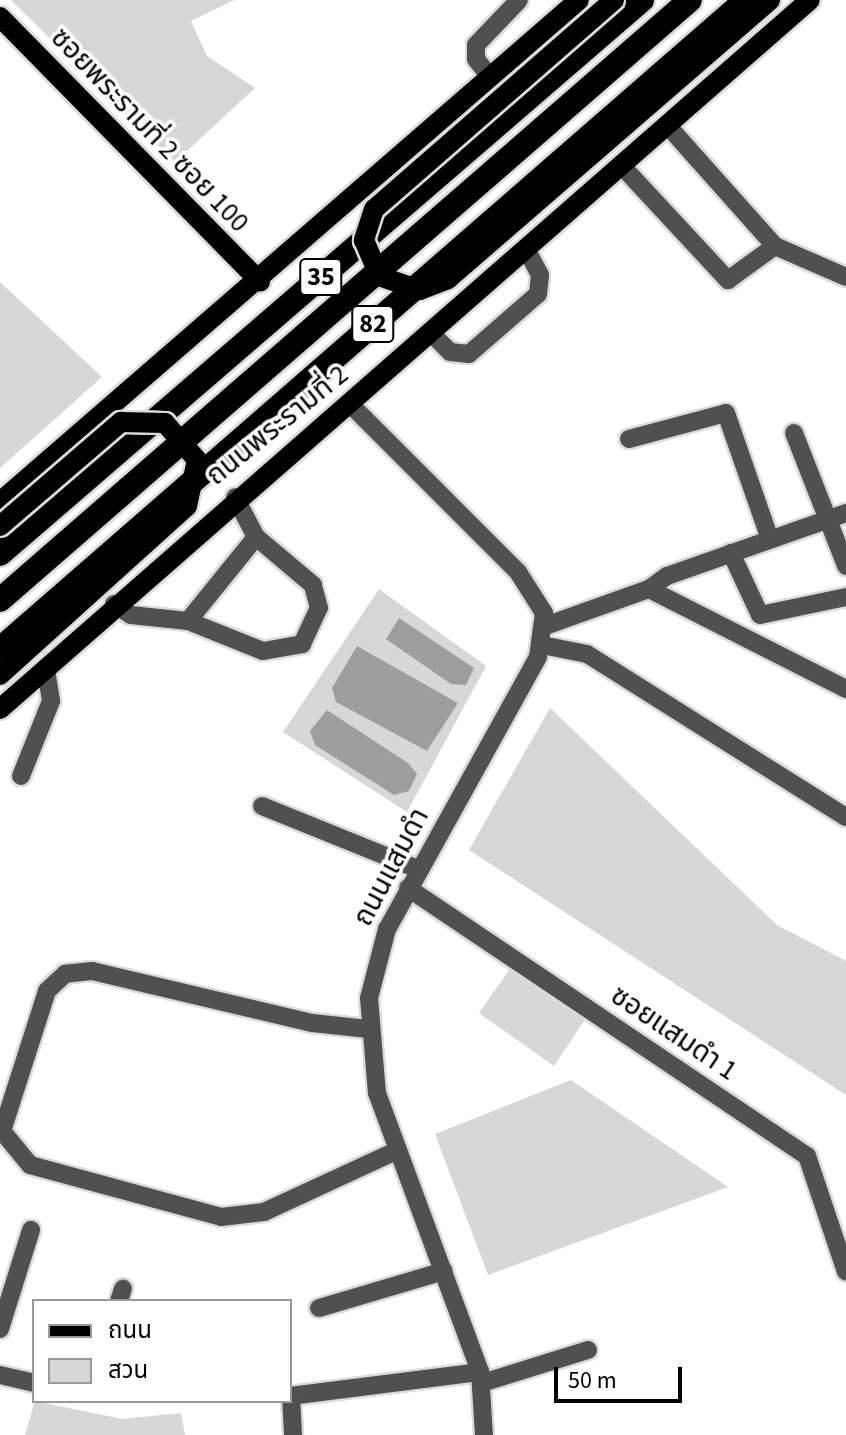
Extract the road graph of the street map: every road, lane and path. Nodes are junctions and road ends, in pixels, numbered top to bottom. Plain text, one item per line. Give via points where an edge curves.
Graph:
1 (519, 0) edge
2 (579, 0) edge
3 (614, 0) edge
4 (642, 0) edge
5 (690, 0) edge
6 (736, 0) edge
7 (746, 0) edge
8 (770, 0) edge
9 (810, 0) edge
10 (0, 17) edge
11 (490, 77) junction
12 (668, 126) junction
13 (622, 166) junction
14 (775, 246) junction
15 (527, 251) junction
16 (846, 277) edge
17 (260, 282) junction
18 (433, 335) junction
19 (351, 405) junction
20 (794, 433) dead end
21 (629, 439) dead end
22 (235, 497) junction
23 (0, 502) edge
24 (846, 513) edge
25 (827, 519) junction
26 (0, 526) edge
27 (256, 537) junction
28 (770, 539) junction
29 (731, 553) junction
30 (0, 554) edge
31 (846, 566) edge
32 (649, 589) junction
33 (846, 597) edge
34 (0, 600) edge
35 (114, 604) junction
36 (188, 621) junction
37 (544, 635) junction
38 (0, 640) edge
39 (0, 649) edge
40 (46, 670) junction
41 (0, 675) edge
42 (846, 689) edge
43 (0, 709) edge
44 (21, 776) dead end
45 (262, 806) dead end
46 (846, 817) edge
47 (418, 869) junction
48 (408, 888) junction
49 (368, 1029) junction
50 (396, 1151) junction
51 (31, 1230) dead end
52 (444, 1271) junction
53 (846, 1272) edge
54 (319, 1308) dead end
55 (0, 1329) edge
56 (588, 1350) dead end
57 (0, 1375) edge
58 (481, 1378) junction
59 (32, 1383) edge
60 (292, 1396) edge
61 (291, 1403) edge
62 (293, 1435) edge
63 (484, 1435) edge

1 - 11 street via 476,45 476,59
2 - 11 main road, 35
3 - 8 main road, bridge via 374,209 364,240 379,276 420,290 448,279
4 - 30 highway, 35
5 - 34 highway, 82, bridge
6 - 38 highway, ถนนพระรามที่ 2 / 35
7 - 39 highway, 82, bridge
9 - 12 main road, ถนนพระรามที่ 2
10 - 17 main road, ซอยพระรามที่ 2 ซอย 100
11 - 17 main road, 35
12 - 13 main road, ถนนพระรามที่ 2
12 - 14 street
13 - 14 street via 728,280
13 - 15 main road, ถนนพระรามที่ 2
14 - 16 street
15 - 18 main road, ถนนพระรามที่ 2
15 - 18 street via 540,275 538,294 469,354 450,352
17 - 23 main road, 35
18 - 19 main road, ถนนพระรามที่ 2
19 - 22 main road, ถนนพระรามที่ 2
19 - 37 street via 518,572
20 - 25 street
21 - 28 street via 726,413
22 - 27 street
22 - 35 main road, ถนนพระรามที่ 2
24 - 25 street
25 - 28 street
25 - 31 street
26 - 41 main road, bridge via 121,422 165,423 197,460 187,506
27 - 36 street
27 - 36 street via 313,585 319,608 302,644 263,651
28 - 29 street
29 - 32 street
29 - 33 street via 760,615
32 - 37 street
32 - 42 street
35 - 36 street via 131,615
35 - 40 main road, ถนนพระรามที่ 2
37 - 46 street via 587,654
37 - 47 street, ถนนแสมดำ
40 - 43 main road, ถนนพระรามที่ 2
40 - 44 street via 51,701
45 - 47 street
47 - 48 street, ถนนแสมดำ
48 - 49 street, ถนนแสมดำ via 376,954
48 - 53 street, ซอยแสมดำ 1 via 807,1156
49 - 50 street, ถนนแสมดำ
49 - 50 street via 312,1023 92,971 65,974 47,991 2,1131 30,1165 221,1217 264,1212
50 - 52 street, ถนนแสมดำ
51 - 55 street
52 - 54 street
52 - 58 street, ถนนแสมดำ
56 - 58 street
57 - 59 street
58 - 60 street
58 - 63 street, ถนนแสมดำ
61 - 62 street

